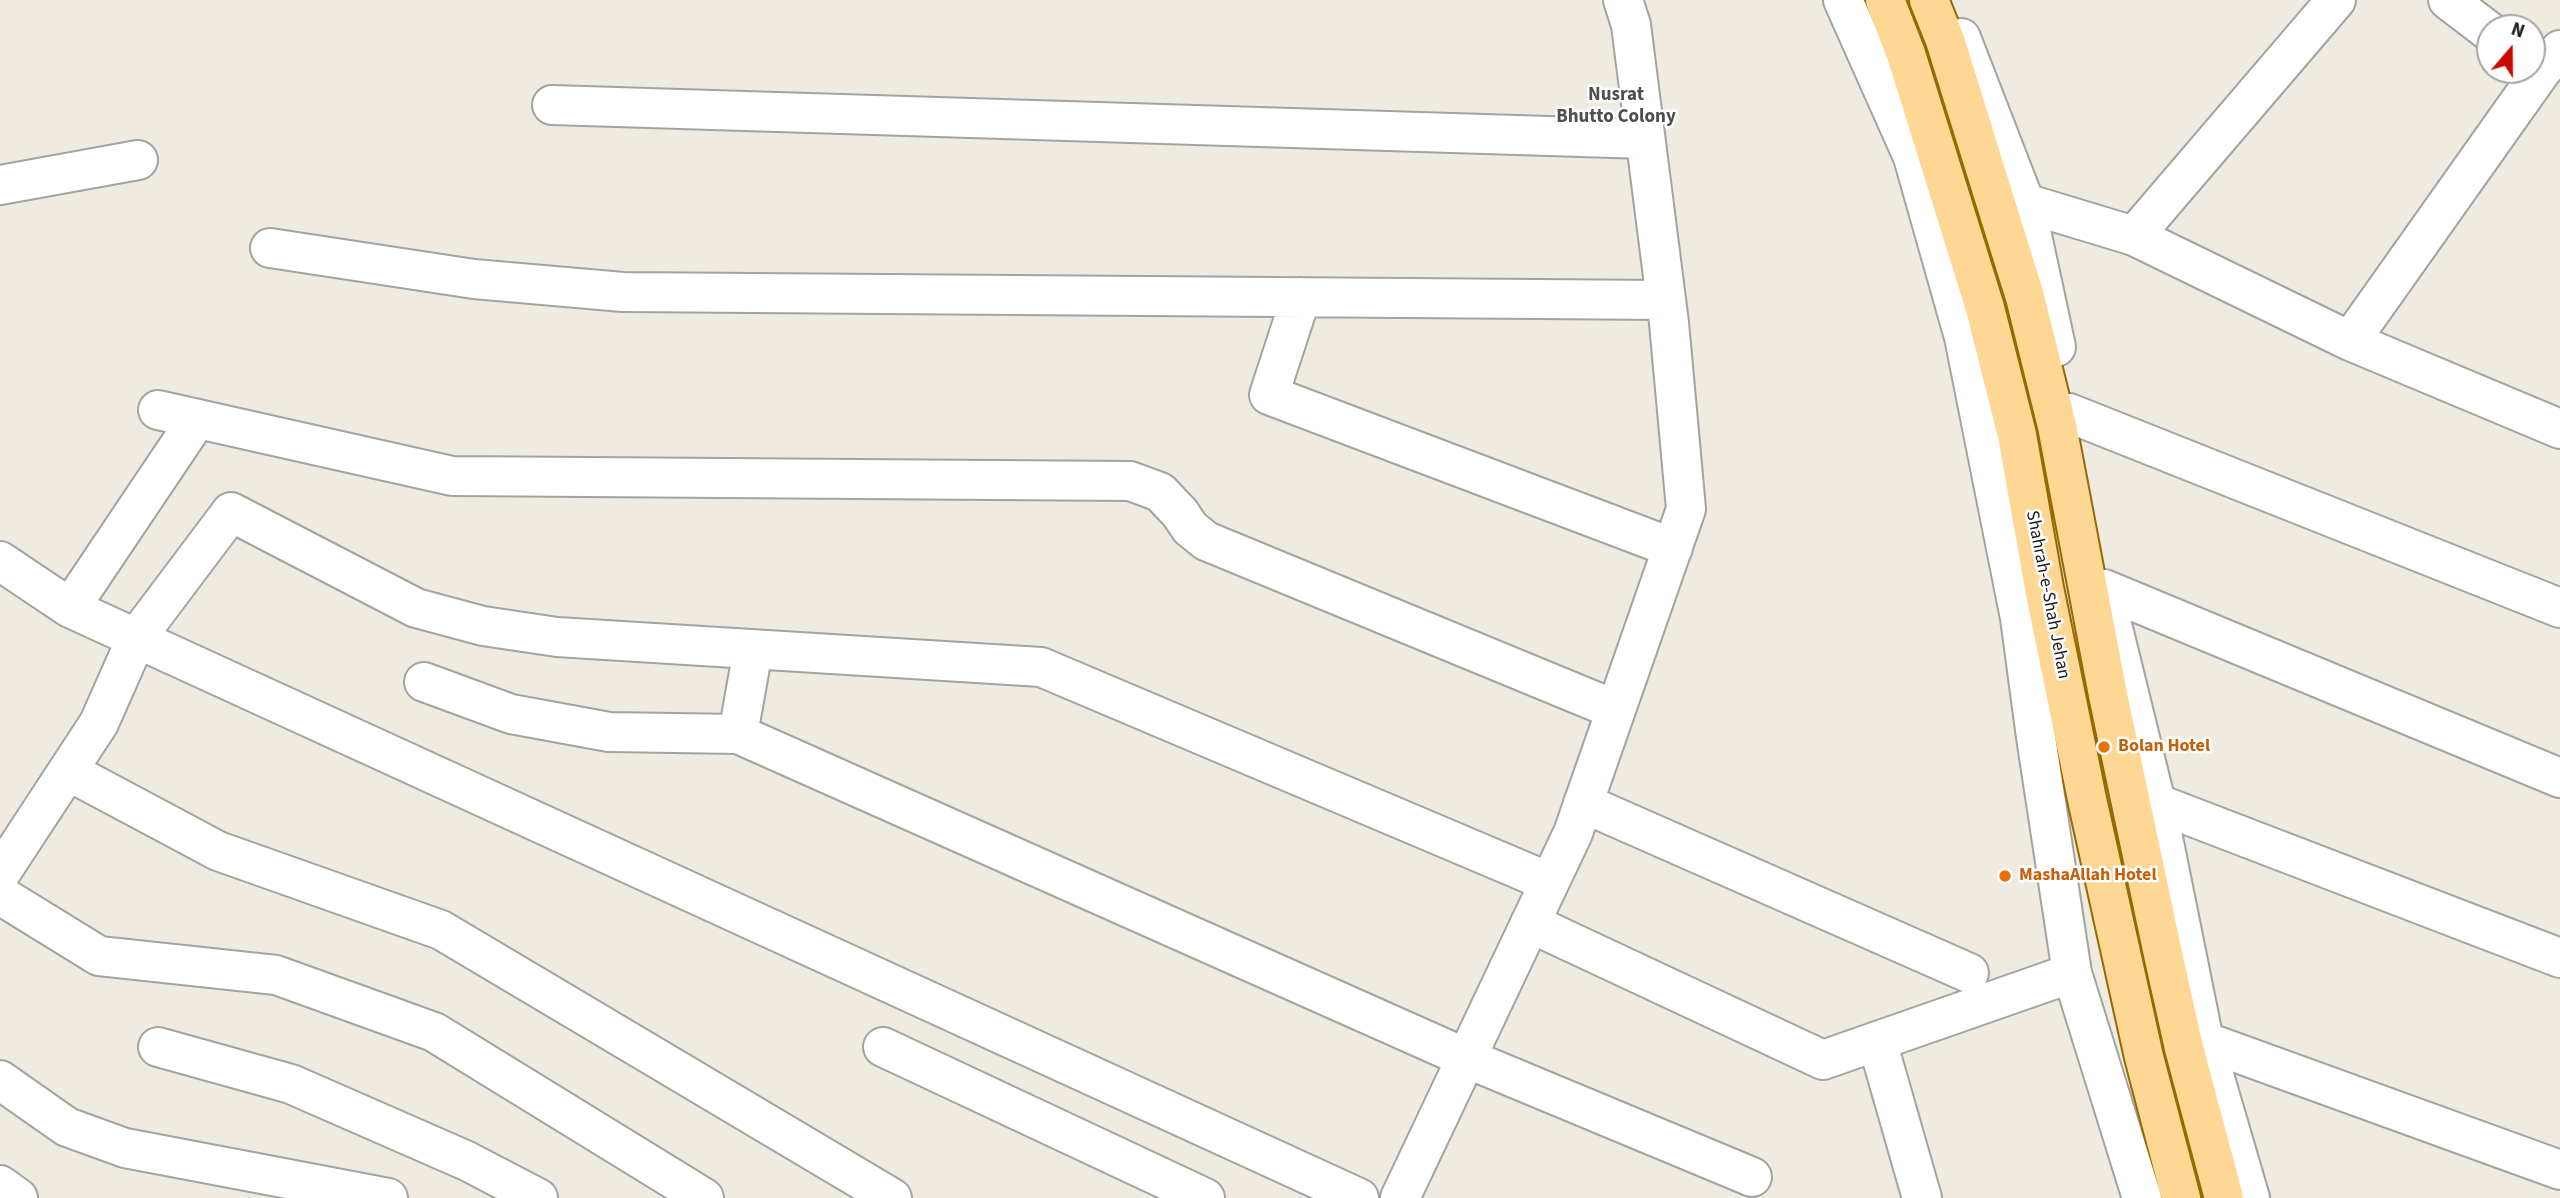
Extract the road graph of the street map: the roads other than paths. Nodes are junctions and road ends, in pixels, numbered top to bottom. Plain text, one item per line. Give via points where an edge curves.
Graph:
1 (1623, 0) edge
2 (1843, 0) edge
3 (1885, 0) edge
4 (1929, 0) edge
5 (1946, 0) edge
6 (2336, 0) edge
7 (2448, 0) edge
8 (2476, 21) edge
9 (2548, 67) edge
10 (552, 105) dead end
11 (1645, 139) junction
12 (138, 160) dead end
13 (0, 185) edge
14 (2025, 203) junction
15 (2134, 236) junction
16 (270, 248) dead end
17 (1301, 297) junction
18 (1666, 300) junction
19 (2350, 341) junction
20 (158, 410) dead end
21 (2069, 413) junction
22 (197, 419) junction
23 (2560, 429) edge
24 (1673, 548) junction
25 (0, 561) edge
26 (2104, 589) junction
27 (70, 608) junction
28 (2560, 608) edge
29 (137, 637) junction
30 (753, 650) junction
31 (424, 682) dead end
32 (1616, 710) junction
33 (737, 734) junction
34 (68, 771) junction
35 (2560, 778) edge
36 (1583, 803) junction
37 (2155, 803) junction
38 (0, 874) edge
39 (1549, 882) junction
40 (0, 895) edge
41 (1530, 923) junction
42 (2560, 958) edge
43 (1969, 973) dead end
44 (2072, 973) junction
45 (1877, 1041) junction
46 (2204, 1041) junction
47 (158, 1046) dead end
48 (883, 1047) dead end
49 (1466, 1058) junction
50 (0, 1080) edge
51 (2560, 1170) edge
52 (1752, 1177) dead end
53 (479, 1184) edge
54 (0, 1185) edge
55 (18, 1198) edge
56 (388, 1198) edge
57 (538, 1198) edge
58 (705, 1198) edge
59 (892, 1198) edge
60 (1205, 1198) edge
61 (1359, 1198) edge
62 (1400, 1198) edge
63 (1922, 1198) edge
64 (2142, 1198) edge
65 (2181, 1198) edge
66 (2224, 1198) edge
67 (2250, 1198) edge

1 - 11 street via 1631,25
2 - 44 street via 1913,157 1964,337 2021,618
3 - 65 main road, Shahrah-e-Shah Jehan via 1986,308 2011,409 2087,799 2144,1057
4 - 66 main road via 2018,273 2057,426 2160,941
5 - 14 street
6 - 15 street
7 - 8 street
9 - 19 street
10 - 11 street
11 - 18 street
12 - 13 street
14 - 15 street
14 - 21 street
15 - 19 street
16 - 17 street via 474,278 623,292
17 - 18 street
17 - 24 street via 1269,395
18 - 24 street via 1686,509
19 - 23 street
20 - 22 street
21 - 26 street
21 - 28 street
22 - 27 street
22 - 32 street via 452,476 1130,481 1160,492 1206,541
24 - 32 street
25 - 27 street
26 - 35 street
26 - 37 street
27 - 29 street
29 - 30 street via 231,512 416,608 483,626 557,637
29 - 34 street via 99,723
29 - 61 street
30 - 33 street
30 - 39 street via 1041,667
31 - 33 street via 511,714 610,732
32 - 36 street
33 - 49 street
34 - 38 street
34 - 59 street via 218,851 441,930
36 - 39 street
36 - 43 street
37 - 42 street
37 - 46 street
39 - 41 street
40 - 58 street via 99,956 276,975 434,1032
41 - 45 street via 1823,1060
41 - 49 street
44 - 45 street
44 - 64 street
45 - 63 street
46 - 51 street
46 - 67 street
47 - 53 street via 291,1084
48 - 60 street
49 - 52 street
49 - 62 street
50 - 56 street via 67,1127 125,1148
53 - 57 street
54 - 55 street

